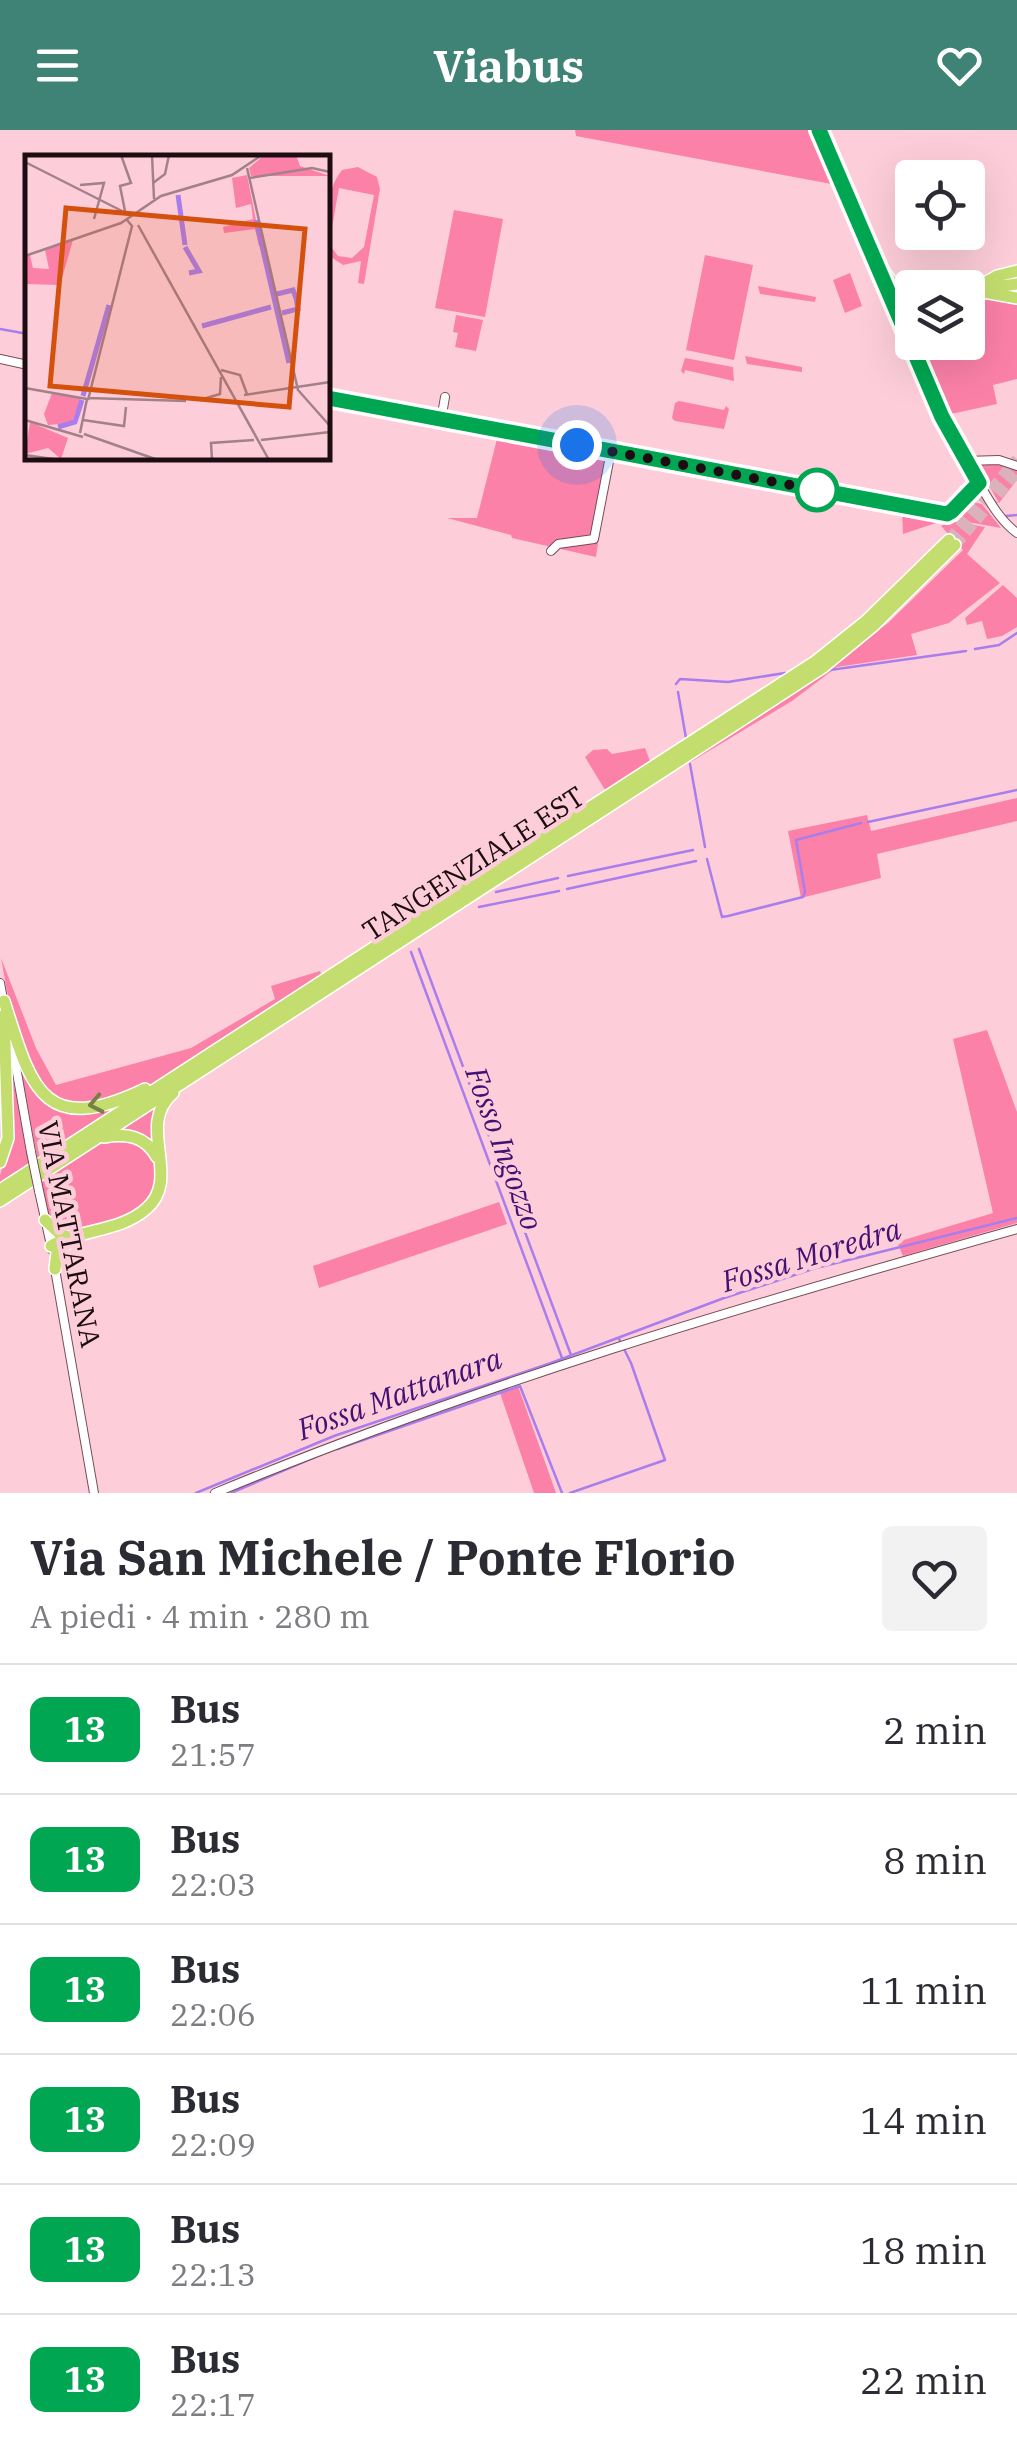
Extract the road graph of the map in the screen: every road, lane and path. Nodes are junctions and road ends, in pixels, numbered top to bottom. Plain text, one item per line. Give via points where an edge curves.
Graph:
1 (820, 130) edge
2 (879, 264) junction
3 (1017, 271) edge
4 (985, 283) edge
5 (1017, 284) edge
6 (895, 287) edge
7 (985, 289) edge
8 (985, 294) edge
9 (895, 295) edge
10 (1017, 298) edge
11 (0, 359) edge
12 (918, 361) edge
13 (25, 365) edge
14 (444, 397) dead end
15 (330, 398) edge
16 (441, 415) junction
17 (612, 451) junction
18 (965, 461) junction
19 (1017, 466) edge
20 (979, 483) junction
21 (1017, 533) edge
22 (551, 551) dead end
23 (0, 983) edge
24 (4, 1001) junction
25 (207, 1066) junction
26 (187, 1069) junction
27 (95, 1138) junction
28 (0, 1162) edge
29 (160, 1162) junction
30 (0, 1190) edge
31 (0, 1201) edge
32 (45, 1220) junction
33 (1017, 1228) edge
34 (77, 1237) junction
35 (56, 1247) junction
36 (55, 1269) joint
37 (94, 1493) edge
38 (216, 1493) edge

1 - 2 street
2 - 6 highway
2 - 9 street
3 - 4 highway
5 - 7 highway
8 - 10 highway
11 - 13 street
12 - 18 street
14 - 16 street
15 - 16 street
16 - 17 street
17 - 20 street via 947,514
17 - 22 street via 594,539
18 - 19 street
18 - 20 street
20 - 21 street
23 - 24 street, VIA MATTARANA
26 -> 24 highway via 107,1102 61,1106 36,1088
24 - 28 highway via 8,1138
24 - 32 street, VIA MATTARANA, bridge
25 - 26 highway, TANGENZIALE EST via 822,668 885,616 952,542 816,661
25 - 27 highway, TANGENZIALE EST
25 - 29 highway via 165,1099 156,1124
26 - 30 highway, TANGENZIALE EST
27 - 29 highway via 138,1138
27 - 31 highway, TANGENZIALE EST
29 - 34 highway via 160,1192 144,1212
32 - 34 highway via 60,1234
32 - 35 street, VIA MATTARANA
33 - 38 street via 622,1345 345,1439
34 - 35 highway
35 - 36 highway
36 - 37 street, VIA MATTARANA

